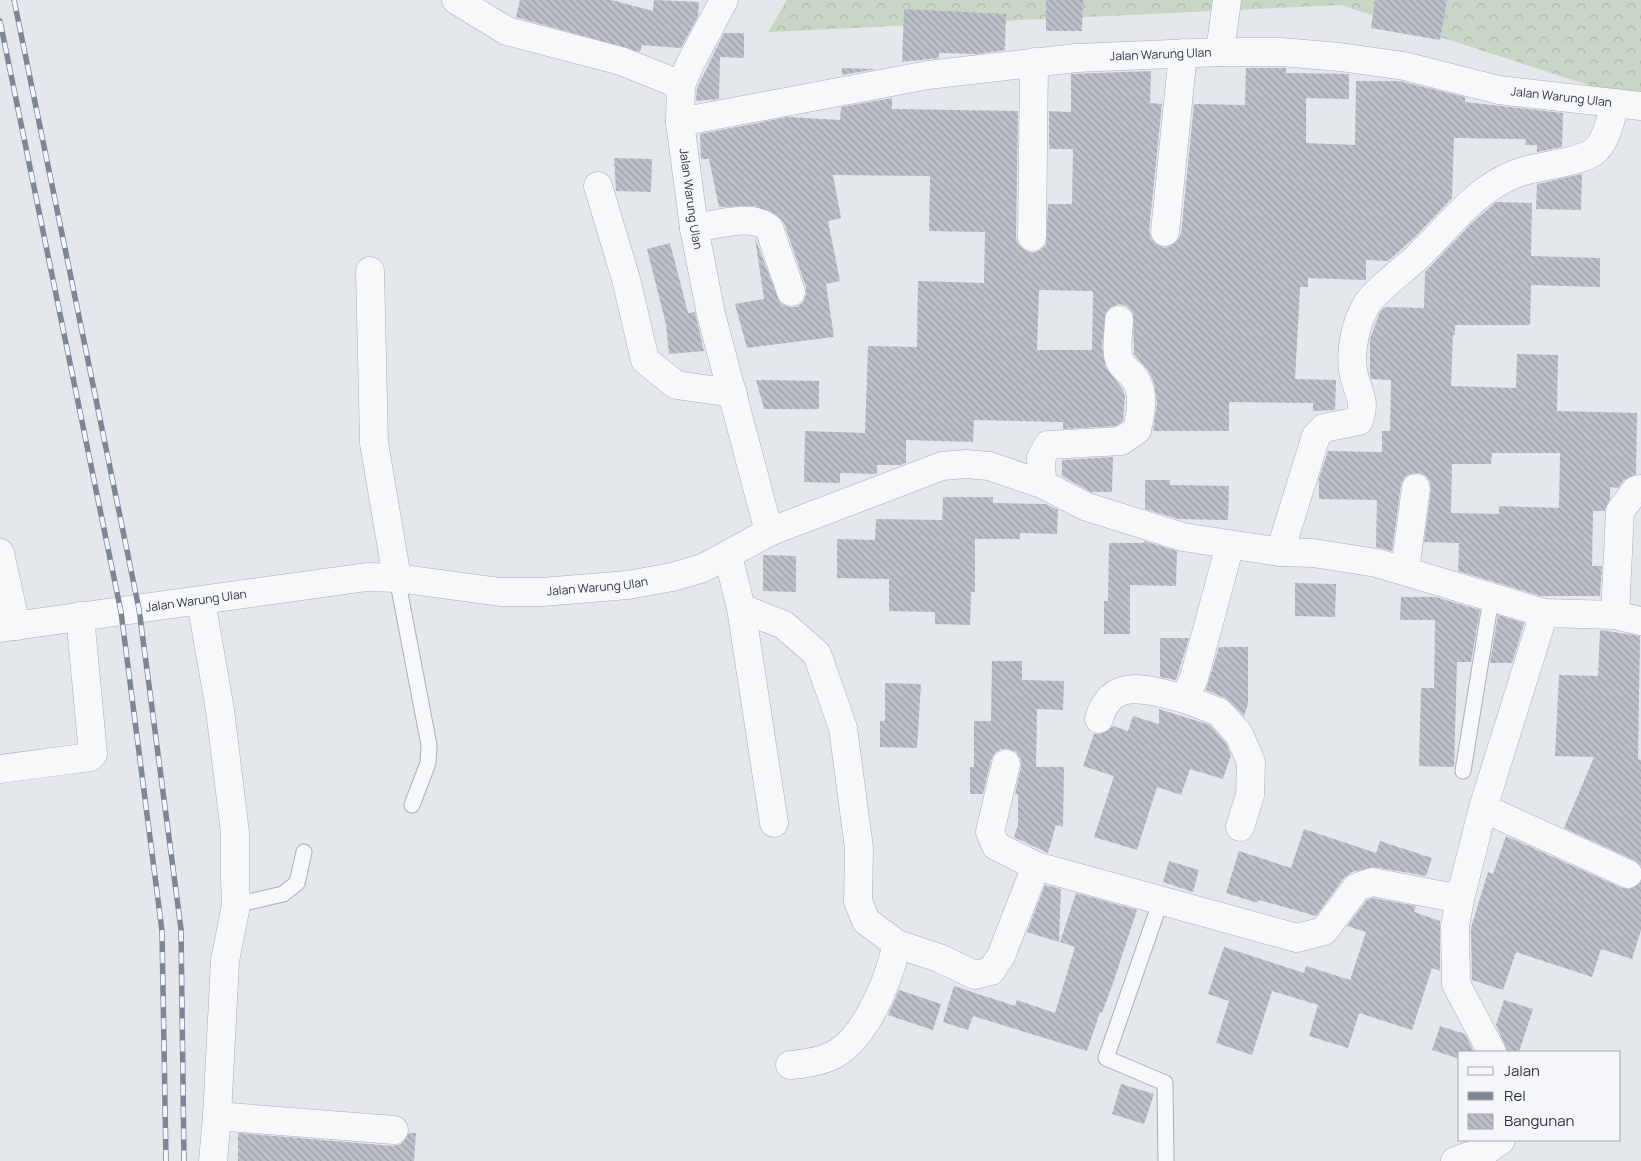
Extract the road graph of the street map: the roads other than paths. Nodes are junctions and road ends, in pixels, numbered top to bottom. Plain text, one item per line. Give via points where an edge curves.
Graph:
1 (456, 0) edge
2 (724, 0) edge
3 (1227, 0) edge
4 (1220, 52) junction
5 (1183, 53) junction
6 (1034, 62) junction
7 (681, 85) junction
8 (1628, 104) edge
9 (680, 122) junction
10 (598, 186) dead end
11 (694, 228) junction
12 (1165, 232) dead end
13 (1032, 237) dead end
14 (370, 271) dead end
15 (792, 292) dead end
16 (1119, 320) dead end
17 (734, 393) junction
18 (1042, 484) junction
19 (1416, 488) dead end
20 (1641, 489) edge
21 (769, 532) junction
22 (1230, 545) junction
23 (1280, 552) junction
24 (0, 553) edge
25 (728, 556) junction
26 (1405, 570) junction
27 (397, 578) junction
28 (1491, 599) junction
29 (201, 601) junction
30 (741, 608) junction
31 (1544, 613) junction
32 (80, 616) junction
33 (1628, 618) edge
34 (8, 627) edge
35 (1185, 699) junction
36 (1099, 719) dead end
37 (1006, 764) dead end
38 (0, 769) edge
39 (1464, 771) dead end
40 (412, 805) dead end
41 (1483, 808) junction
42 (774, 823) dead end
43 (1240, 827) dead end
44 (304, 852) dead end
45 (1036, 866) junction
46 (1628, 874) dead end
47 (1460, 899) junction
48 (1161, 900) junction
49 (236, 905) junction
50 (897, 944) junction
51 (1491, 1051) edge
52 (790, 1065) dead end
53 (217, 1116) junction
54 (394, 1130) dead end
55 (1500, 1141) edge
56 (213, 1161) edge
57 (1166, 1161) edge
58 (1455, 1161) edge

1 - 7 street via 507,30 621,62
2 - 7 street, Jalan Warung Ulan
3 - 4 street
4 - 5 street, Jalan Warung Ulan
4 - 8 street, Jalan Warung Ulan via 1281,52 1340,57 1404,66 1499,90
5 - 6 street, Jalan Warung Ulan
5 - 12 street
6 - 9 street, Jalan Warung Ulan via 928,75
6 - 13 street
7 - 9 street, Jalan Warung Ulan
8 - 23 street via 1593,153 1515,174 1486,190 1368,302 1358,322 1353,361 1364,408 1359,421 1324,428 1316,436
9 - 11 street, Jalan Warung Ulan
10 - 17 street via 646,360 676,385
11 - 15 street via 762,222 769,228
11 - 17 street, Jalan Warung Ulan via 711,314
14 - 27 street via 374,443
16 - 18 street via 1118,355 1123,368 1132,375 1140,391 1142,409 1136,430 1121,441 1048,445 1041,458
17 - 21 street, Jalan Warung Ulan
18 - 21 street via 989,466 942,466
18 - 22 street via 1087,507 1142,526
19 - 26 street
20 - 33 street via 1636,490 1620,511
21 - 25 street, Jalan Warung Ulan
22 - 23 street
22 - 35 street via 1194,678
23 - 26 street via 1346,557
24 - 34 street
25 - 27 street, Jalan Warung Ulan via 703,568 672,576 586,590 500,592
25 - 30 street
26 - 28 street
27 - 29 street, Jalan Warung Ulan via 330,581
27 - 40 lane via 429,745 428,763
28 - 31 street
28 - 39 lane
29 - 32 street, Jalan Warung Ulan
29 - 49 street via 220,710 234,833
30 - 42 street
30 - 50 street via 784,625 816,654 843,728 859,848 858,901 866,921
31 - 33 street
31 - 41 street
32 - 34 street, Jalan Warung Ulan
32 - 38 street via 93,754
35 - 36 street via 1132,688 1117,692 1103,705
35 - 43 street via 1219,712 1239,734 1251,762 1250,795
37 - 45 street via 990,832 996,846
41 - 46 street
41 - 47 street
44 - 49 lane via 297,883 283,894
45 - 48 street
45 - 50 street via 1001,956 990,971 975,975
47 - 48 street via 1372,882 1357,887 1324,931 1297,938
47 - 51 street via 1455,926 1456,984
48 - 57 lane via 1106,1058 1165,1083
49 - 53 street via 225,961
50 - 52 street via 882,994 862,1031 850,1045 812,1064
53 - 54 street
53 - 56 street
55 - 58 street via 1486,1150

